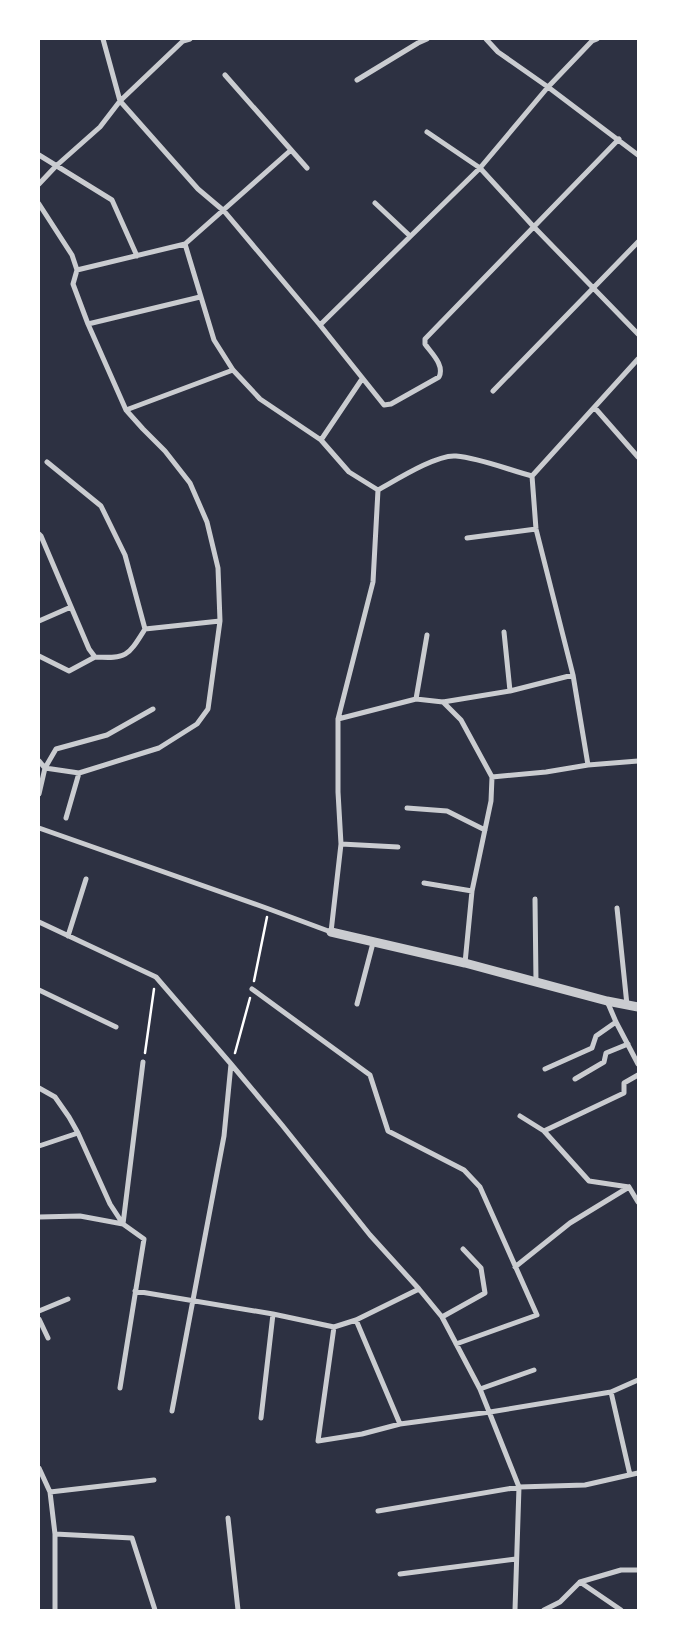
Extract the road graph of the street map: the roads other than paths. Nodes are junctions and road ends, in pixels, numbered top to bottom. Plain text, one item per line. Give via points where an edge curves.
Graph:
1 (103, 39) edge
2 (190, 39) edge
3 (427, 39) edge
4 (486, 39) edge
5 (597, 39) edge
6 (226, 75) dead end
7 (357, 80) dead end
8 (548, 87) junction
9 (120, 101) junction
10 (427, 132) dead end
11 (619, 139) junction
12 (291, 150) junction
13 (39, 155) edge
14 (638, 155) edge
15 (56, 166) junction
16 (307, 168) dead end
17 (480, 168) junction
18 (39, 184) edge
19 (375, 203) dead end
20 (39, 204) edge
21 (224, 210) junction
22 (533, 226) junction
23 (410, 236) junction
24 (638, 242) edge
25 (185, 244) junction
26 (137, 256) junction
27 (77, 270) junction
28 (592, 288) junction
29 (200, 297) junction
30 (88, 324) junction
31 (320, 325) junction
32 (638, 334) edge
33 (638, 359) edge
34 (233, 370) junction
35 (362, 379) junction
36 (493, 391) dead end
37 (595, 408) junction
38 (126, 410) junction
39 (322, 440) junction
40 (638, 457) edge
41 (47, 462) dead end
42 (532, 476) junction
43 (378, 490) junction
44 (536, 529) junction
45 (40, 536) edge
46 (466, 538) dead end
47 (71, 606) junction
48 (39, 621) edge
49 (220, 621) junction
50 (145, 629) junction
51 (504, 632) dead end
52 (427, 635) dead end
53 (39, 656) edge
54 (95, 657) junction
55 (573, 675) junction
56 (510, 691) junction
57 (416, 699) junction
58 (443, 702) junction
59 (153, 710) dead end
60 (338, 719) junction
61 (39, 761) edge
62 (638, 761) edge
63 (588, 765) junction
64 (46, 768) junction
65 (79, 773) junction
66 (492, 777) junction
67 (39, 794) edge
68 (407, 808) dead end
69 (66, 818) dead end
70 (39, 828) edge
71 (485, 830) junction
72 (340, 844) junction
73 (398, 847) dead end
74 (86, 879) dead end
75 (424, 883) dead end
76 (472, 891) junction
77 (535, 899) dead end
78 (617, 908) dead end
79 (39, 922) edge
80 (331, 932) junction
81 (68, 936) junction
82 (373, 943) junction
83 (465, 964) junction
84 (536, 982) junction
85 (252, 989) dead end
86 (39, 990) edge
87 (607, 1001) junction
88 (357, 1004) dead end
89 (627, 1005) junction
90 (638, 1007) edge
91 (616, 1022) junction
92 (116, 1027) dead end
93 (628, 1044) junction
94 (143, 1062) road end
95 (231, 1064) junction
96 (638, 1064) edge
97 (545, 1069) dead end
98 (638, 1075) edge
99 (575, 1079) dead end
100 (39, 1088) edge
101 (520, 1116) dead end
102 (544, 1131) junction
103 (78, 1133) junction
104 (39, 1146) edge
105 (629, 1187) junction
106 (638, 1202) edge
107 (39, 1217) edge
108 (123, 1224) junction
109 (463, 1249) dead end
110 (516, 1267) junction
111 (419, 1289) junction
112 (135, 1291) junction
113 (68, 1299) dead end
114 (192, 1301) junction
115 (39, 1311) edge
116 (273, 1314) junction
117 (442, 1317) junction
118 (39, 1319) edge
119 (356, 1320) junction
120 (334, 1327) junction
121 (48, 1338) dead end
122 (456, 1344) junction
123 (534, 1370) dead end
124 (638, 1380) edge
125 (120, 1388) dead end
126 (480, 1389) junction
127 (611, 1392) junction
128 (172, 1411) dead end
129 (490, 1412) junction
130 (261, 1418) dead end
131 (400, 1424) junction
132 (39, 1468) edge
133 (638, 1473) edge
134 (630, 1475) junction
135 (154, 1480) dead end
136 (519, 1487) junction
137 (50, 1492) junction
138 (378, 1511) dead end
139 (228, 1518) dead end
140 (55, 1534) junction
141 (516, 1559) junction
142 (638, 1570) edge
143 (400, 1574) dead end
144 (580, 1582) junction
145 (55, 1610) edge
146 (156, 1610) edge
147 (238, 1610) edge
148 (515, 1610) edge
149 (544, 1610) edge
150 (622, 1610) edge

1 - 9 street
2 - 9 street via 183,41
3 - 7 street
4 - 8 street via 498,52
5 - 8 street
6 - 12 street
8 - 11 street
8 - 17 street
9 - 15 street via 100,126
9 - 21 street via 198,189
10 - 17 street
11 - 14 street
11 - 22 street
12 - 16 street
12 - 21 street
13 - 15 street
15 - 18 street
15 - 26 street via 112,200
17 - 22 street
17 - 23 street
19 - 23 street
20 - 27 street via 72,255
21 - 25 street
21 - 31 street
22 - 28 street
22 - 35 street via 424,342 441,367 439,377 384,405
23 - 31 street
24 - 28 street
25 - 26 street
25 - 29 street
26 - 27 street
27 - 30 street via 73,284
28 - 32 street
28 - 36 street
29 - 30 street
29 - 34 street via 214,340
30 - 38 street
31 - 35 street
33 - 37 street
34 - 38 street
34 - 39 street via 260,399
35 - 39 street
37 - 40 street
37 - 42 street
38 - 49 street via 166,451 190,483 207,522 218,568
39 - 43 street via 349,472
41 - 50 street via 101,506 125,555
42 - 43 street via 455,456 428,462
42 - 44 street
43 - 60 street via 373,582
44 - 46 street
44 - 55 street
45 - 47 street
47 - 48 street
47 - 54 street
49 - 50 street
49 - 65 street via 208,709 197,724 159,748
50 - 54 street via 132,651 118,658
51 - 56 street
52 - 57 street
53 - 54 street via 69,671
55 - 56 street
55 - 63 street
56 - 58 street
57 - 58 street
57 - 60 street
58 - 66 street via 461,720
59 - 64 street via 108,734 56,749
60 - 72 street
61 - 64 street
62 - 63 street
63 - 66 street
64 - 65 street
64 - 67 street
65 - 69 street
66 - 71 street
68 - 71 street via 447,811
70 - 80 street
71 - 76 street
72 - 73 street
72 - 80 street
74 - 81 street
75 - 76 street
76 - 83 street
77 - 84 street
78 - 89 street
79 - 81 street
80 - 82 street
81 - 95 street via 156,978
82 - 83 street
82 - 88 street
83 - 84 street
84 - 87 street
85 - 110 street via 370,1075 388,1130 464,1170 480,1187
86 - 92 street
87 - 89 street
87 - 91 street
89 - 90 street
91 - 93 street
91 - 97 street via 596,1036 592,1048
93 - 96 street
93 - 99 street via 606,1053 604,1062
94 - 108 street
95 - 111 street via 370,1235
95 - 114 street via 224,1136
98 - 102 street via 624,1083 624,1093
100 - 103 street via 55,1097
101 - 102 street
102 - 105 street via 590,1181
103 - 104 street
103 - 108 street via 110,1204
105 - 106 street
105 - 110 street via 570,1224
107 - 108 street via 80,1216
108 - 112 street via 144,1239
109 - 117 street via 481,1268 485,1293
110 - 122 street via 537,1316
111 - 117 street
111 - 119 street
112 - 114 street
112 - 125 street
113 - 115 street
114 - 116 street
114 - 128 street
116 - 120 street
116 - 130 street
117 - 122 street
118 - 121 street
119 - 120 street
119 - 131 street
120 - 131 street via 318,1441
122 - 126 street
123 - 126 street
124 - 127 street
126 - 129 street
127 - 129 street
127 - 134 street
129 - 131 street
129 - 136 street
132 - 137 street
133 - 134 street
134 - 136 street via 585,1485
135 - 137 street
136 - 138 street
136 - 141 street
137 - 140 street
139 - 147 street
140 - 145 street
140 - 146 street via 132,1538
141 - 143 street
141 - 148 street
142 - 144 street via 621,1570
144 - 149 street via 560,1602
144 - 150 street

